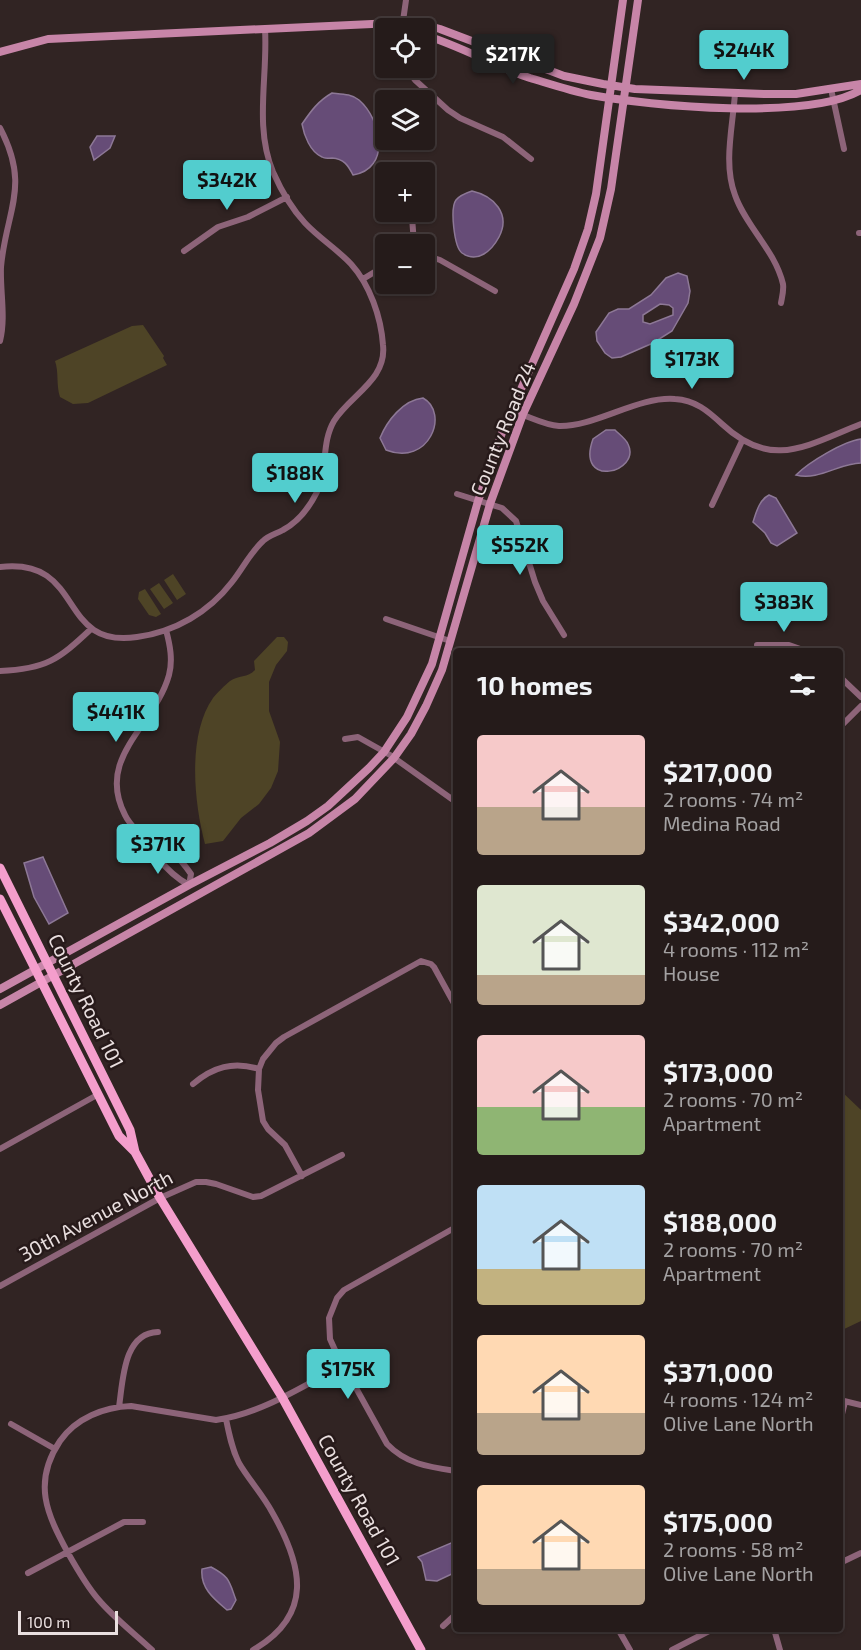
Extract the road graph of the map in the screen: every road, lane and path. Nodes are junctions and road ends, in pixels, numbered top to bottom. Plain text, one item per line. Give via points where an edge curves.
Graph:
1 (406, 0) edge
2 (623, 0) edge
3 (638, 0) edge
4 (403, 18) edge
5 (375, 24) edge
6 (265, 28) junction
7 (435, 28) edge
8 (435, 39) edge
9 (0, 52) edge
10 (414, 78) edge
11 (861, 84) edge
12 (612, 86) junction
13 (626, 87) junction
14 (831, 89) junction
15 (861, 90) edge
16 (735, 93) junction
17 (611, 98) junction
18 (624, 100) junction
19 (833, 100) junction
20 (734, 108) junction
21 (1, 131) edge
22 (844, 149) dead end
23 (531, 159) dead end
24 (287, 198) junction
25 (184, 251) dead end
26 (435, 258) edge
27 (375, 272) edge
28 (363, 279) junction
29 (495, 291) dead end
30 (781, 303) dead end
31 (0, 341) edge
32 (511, 411) junction
33 (523, 414) junction
34 (861, 424) edge
35 (742, 441) junction
36 (457, 494) dead end
37 (478, 501) junction
38 (490, 504) junction
39 (712, 505) dead end
40 (0, 567) edge
41 (386, 619) dead end
42 (91, 629) junction
43 (166, 630) junction
44 (564, 634) dead end
45 (440, 638) junction
46 (450, 641) junction
47 (757, 645) dead end
48 (798, 648) edge
49 (0, 671) edge
50 (843, 680) edge
51 (861, 697) edge
52 (861, 706) edge
53 (843, 724) edge
54 (345, 739) dead end
55 (389, 755) junction
56 (453, 800) edge
57 (148, 844) junction
58 (0, 868) edge
59 (189, 885) junction
60 (196, 897) junction
61 (0, 899) edge
62 (48, 963) junction
63 (35, 970) junction
64 (54, 975) junction
65 (41, 982) junction
66 (0, 989) edge
67 (453, 1002) edge
68 (0, 1005) edge
69 (259, 1069) junction
70 (193, 1083) dead end
71 (97, 1095) junction
72 (0, 1149) edge
73 (135, 1152) junction
74 (342, 1155) dead end
75 (302, 1176) junction
76 (160, 1198) junction
77 (453, 1229) edge
78 (0, 1286) edge
79 (158, 1332) dead end
80 (343, 1365) junction
81 (282, 1397) junction
82 (843, 1401) edge
83 (861, 1405) edge
84 (119, 1407) junction
85 (225, 1419) junction
86 (11, 1424) dead end
87 (55, 1449) junction
88 (453, 1470) edge
89 (143, 1522) dead end
90 (68, 1552) junction
91 (861, 1553) edge
92 (843, 1562) edge
93 (28, 1573) dead end
94 (453, 1617) edge
95 (443, 1626) dead end
96 (620, 1632) edge
97 (707, 1632) edge
98 (775, 1632) edge
99 (152, 1650) edge
100 (253, 1650) edge
101 (421, 1650) edge
102 (630, 1650) edge
103 (672, 1650) edge
104 (780, 1650) edge

1 - 4 street
2 - 12 street, County Road 24
3 - 13 street, County Road 24
5 - 6 street
6 - 9 street via 48,39
6 - 24 street via 263,131 273,171
7 - 12 street via 564,76
8 - 17 street via 530,78
10 - 23 street via 448,110 503,137
11 - 14 street
12 - 13 street
12 - 17 street, County Road 24
13 - 16 street
13 - 18 street, County Road 24
14 - 16 street via 796,94
14 - 19 street
15 - 19 street
16 - 20 street
17 - 18 street
17 - 32 street, County Road 24 via 588,229
18 - 20 street
18 - 33 street, County Road 24 via 600,238
19 - 20 street via 796,106
19 - 22 street
20 - 30 street via 729,166 732,186 784,286
21 - 31 street via 13,160 16,188 3,250
24 - 25 street via 218,227
24 - 28 street via 305,223 341,253
26 - 29 street
27 - 28 street
28 - 43 street via 375,308 383,356 376,375 330,429 322,477 312,502 293,523 256,548 212,603
32 - 33 street
32 - 37 street, County Road 24
33 - 35 street via 556,426 571,425 660,399 674,399 701,406
33 - 38 street, County Road 24
34 - 35 street via 796,450 768,451
35 - 39 street
36 - 37 street
37 - 38 street
37 - 45 street, County Road 24
38 - 44 street via 502,508 516,521 543,601
38 - 46 street, County Road 24
40 - 42 street via 24,566 46,574 56,581
41 - 45 street
42 - 43 street via 114,639
42 - 49 street via 47,664
43 - 57 street via 170,673 119,762 117,775 118,801 126,818
45 - 46 street
45 - 55 street, County Road 24 via 420,692
46 - 55 street, County Road 24 via 426,706 411,734
47 - 48 street
50 - 51 street
52 - 53 street
54 - 55 street via 358,737
55 - 56 street
55 - 59 street, County Road 24 via 307,821
55 - 60 street, County Road 24 via 355,800 329,820
57 - 59 street via 154,855
57 - 59 street via 161,845 177,856 191,874
58 - 62 main road, County Road 101
59 - 60 street
59 - 62 street, County Road 24
60 - 64 street, County Road 24
61 - 63 main road, County Road 101
62 - 63 street, County Road 24
62 - 64 main road, County Road 101
63 - 65 main road, County Road 101
63 - 66 street, County Road 24
64 - 65 street, County Road 24
64 - 73 main road, County Road 101 via 130,1130
65 - 68 street, County Road 24
65 - 71 main road, County Road 101
67 - 69 street via 434,967 417,962 284,1037 269,1050
69 - 70 street via 226,1065
69 - 75 street via 263,1121 285,1145
71 - 72 street
71 - 73 main road, County Road 101 via 119,1136
73 - 76 main road, County Road 101
74 - 75 street, 30th Avenue North
75 - 76 street, 30th Avenue North via 261,1196 196,1182
76 - 78 street, 30th Avenue North
76 - 81 main road, County Road 101
77 - 80 street via 354,1284 337,1298 329,1318 330,1340
79 - 84 street via 140,1338 128,1355
80 - 81 street
80 - 88 street via 381,1435 395,1452 415,1464
81 - 85 street
81 - 101 main road, County Road 101
82 - 83 street
84 - 85 street
84 - 87 street via 85,1418
85 - 100 street via 240,1464 285,1538 298,1586 294,1609 286,1622
86 - 87 street
87 - 90 street via 45,1475 45,1504
89 - 90 street via 124,1522
90 - 93 street
90 - 99 street via 99,1601
91 - 92 street
94 - 95 street
96 - 102 street
97 - 103 street
98 - 104 street

